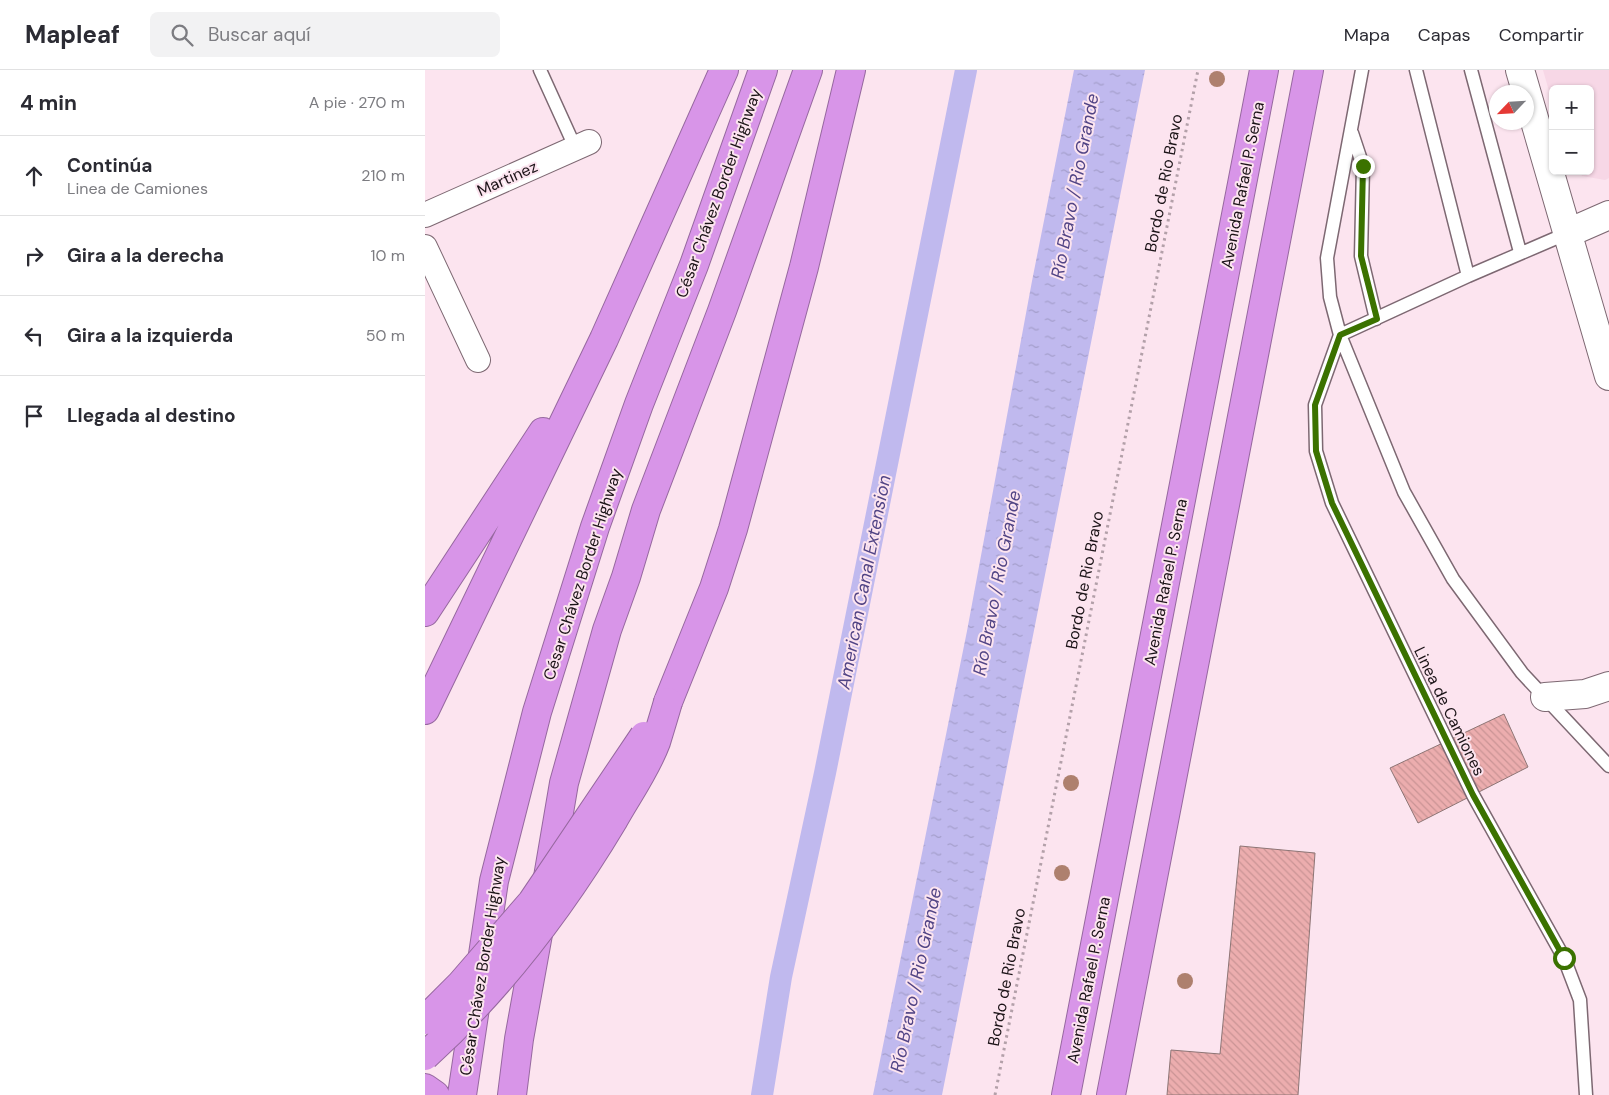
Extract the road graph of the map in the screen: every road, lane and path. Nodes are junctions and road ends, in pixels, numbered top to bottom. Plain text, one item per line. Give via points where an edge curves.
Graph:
1 (540, 70) edge
2 (724, 70) edge
3 (763, 70) edge
4 (808, 70) edge
5 (851, 70) edge
6 (1198, 70) edge
7 (1264, 70) edge
8 (1309, 70) edge
9 (1362, 70) edge
10 (1416, 70) edge
11 (1471, 70) edge
12 (1521, 70) edge
13 (1351, 131) junction
14 (582, 145) joint
15 (425, 215) edge
16 (1609, 215) edge
17 (1568, 233) junction
18 (425, 247) edge
19 (1520, 252) junction
20 (1468, 276) junction
21 (1377, 319) junction
22 (1340, 335) junction
23 (604, 339) junction
24 (478, 360) dead end
25 (1609, 376) edge
26 (425, 612) edge
27 (1609, 686) edge
28 (1545, 697) junction
29 (668, 702) junction
30 (425, 710) edge
31 (1609, 766) edge
32 (425, 1020) edge
33 (425, 1056) edge
34 (425, 1088) edge
35 (435, 1095) edge
36 (462, 1095) edge
37 (512, 1095) edge
38 (995, 1095) edge
39 (1066, 1095) edge
40 (1111, 1095) edge
41 (1586, 1095) edge

1 - 14 lane
2 - 23 highway
3 - 36 highway, César Chávez Border Highway via 694,265 595,527 537,712 494,881
4 - 37 highway via 722,311 646,510 579,724 563,793
5 - 29 highway via 804,267 733,529 714,588
6 - 38 path, Bordo de Rio Bravo
7 - 39 highway, Avenida Rafael P. Serna
8 - 40 highway
9 - 13 lane
10 - 20 lane
11 - 19 lane
12 - 17 main road
13 - 21 lane via 1363,166 1361,256
13 - 22 lane via 1327,258 1330,297
14 - 15 street, Martinez
16 - 17 main road
17 - 19 lane
17 - 25 main road
18 - 24 street
19 - 20 lane
20 - 21 lane
21 - 22 lane
22 - 28 lane via 1404,492 1453,579 1522,672
22 - 41 lane, Linea de Camiones via 1315,405 1316,451 1332,503 1473,795 1564,958 1580,1000
23 - 26 highway
23 - 30 highway
27 - 28 main road via 1585,694
28 - 31 lane
29 - 32 highway, bridge via 532,902
29 - 33 highway, bridge via 655,744 637,779 596,850 550,918 499,980
34 - 35 highway

